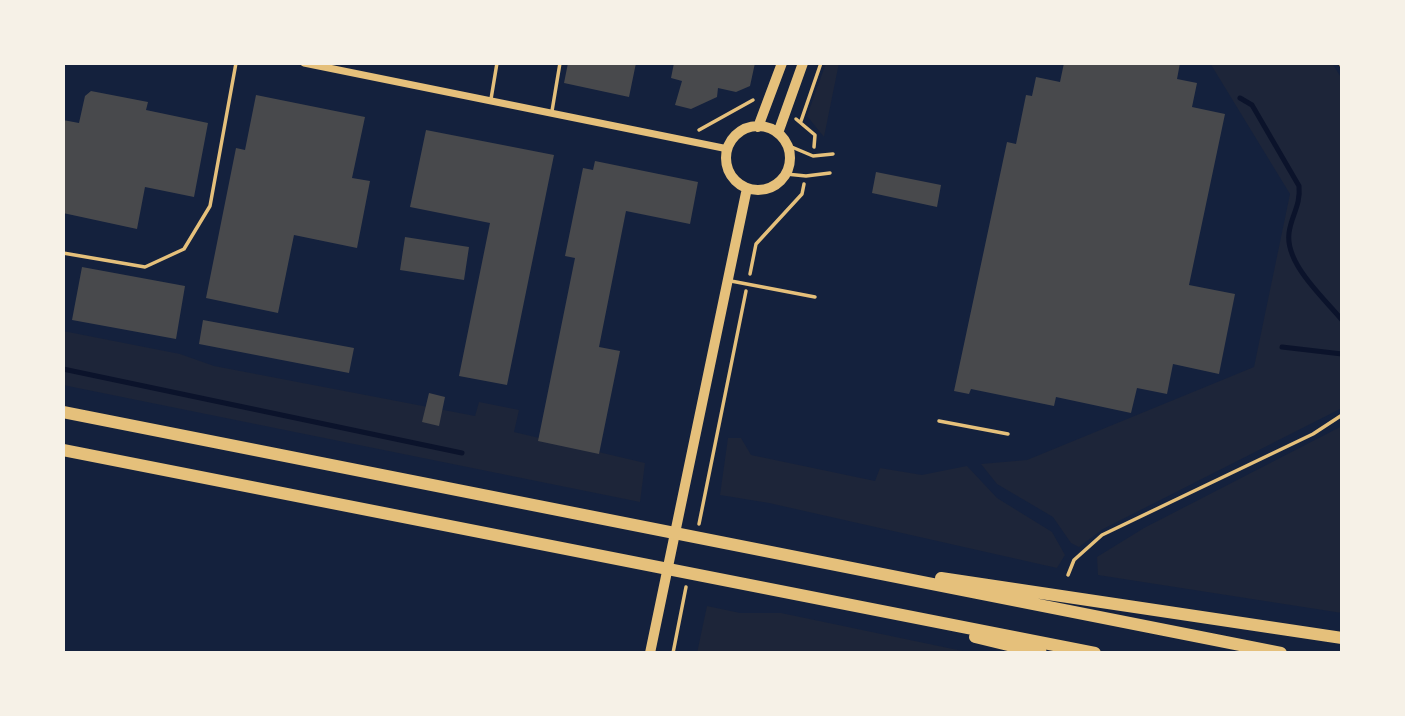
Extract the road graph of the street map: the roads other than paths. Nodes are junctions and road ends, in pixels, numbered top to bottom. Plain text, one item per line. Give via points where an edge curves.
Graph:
1 (236, 63) edge
2 (304, 63) edge
3 (496, 63) edge
4 (560, 63) edge
5 (782, 63) edge
6 (803, 63) edge
7 (491, 101) junction
8 (551, 113) junction
9 (758, 127) junction
10 (778, 133) junction
11 (787, 145) junction
12 (728, 149) junction
13 (833, 154) dead end
14 (830, 173) dead end
15 (786, 174) junction
16 (747, 188) junction
17 (63, 253) edge
18 (727, 280) junction
19 (815, 297) dead end
20 (63, 412) edge
21 (939, 421) dead end
22 (1008, 434) dead end
23 (63, 450) edge
24 (776, 553) junction
25 (771, 588) junction
26 (1342, 638) edge
27 (650, 653) edge
28 (1041, 653) edge
29 (1095, 653) edge
30 (1281, 653) edge

1 - 17 lane via 210,206 184,249 145,267
2 - 7 street
3 - 7 lane
4 - 8 lane
5 - 9 main road
6 - 10 main road
7 - 8 street
8 - 12 street
9 - 10 main road
9 - 12 main road via 743,131
10 - 11 main road
11 - 13 lane via 813,156
11 - 15 main road via 790,160
12 - 16 main road via 732,177
14 - 15 lane
15 - 16 main road via 765,190
16 - 18 main road
18 - 19 lane
18 - 27 main road
20 - 24 highway
21 - 22 lane
23 - 25 highway
24 - 26 highway
24 - 30 highway
25 - 28 highway
25 - 29 highway

